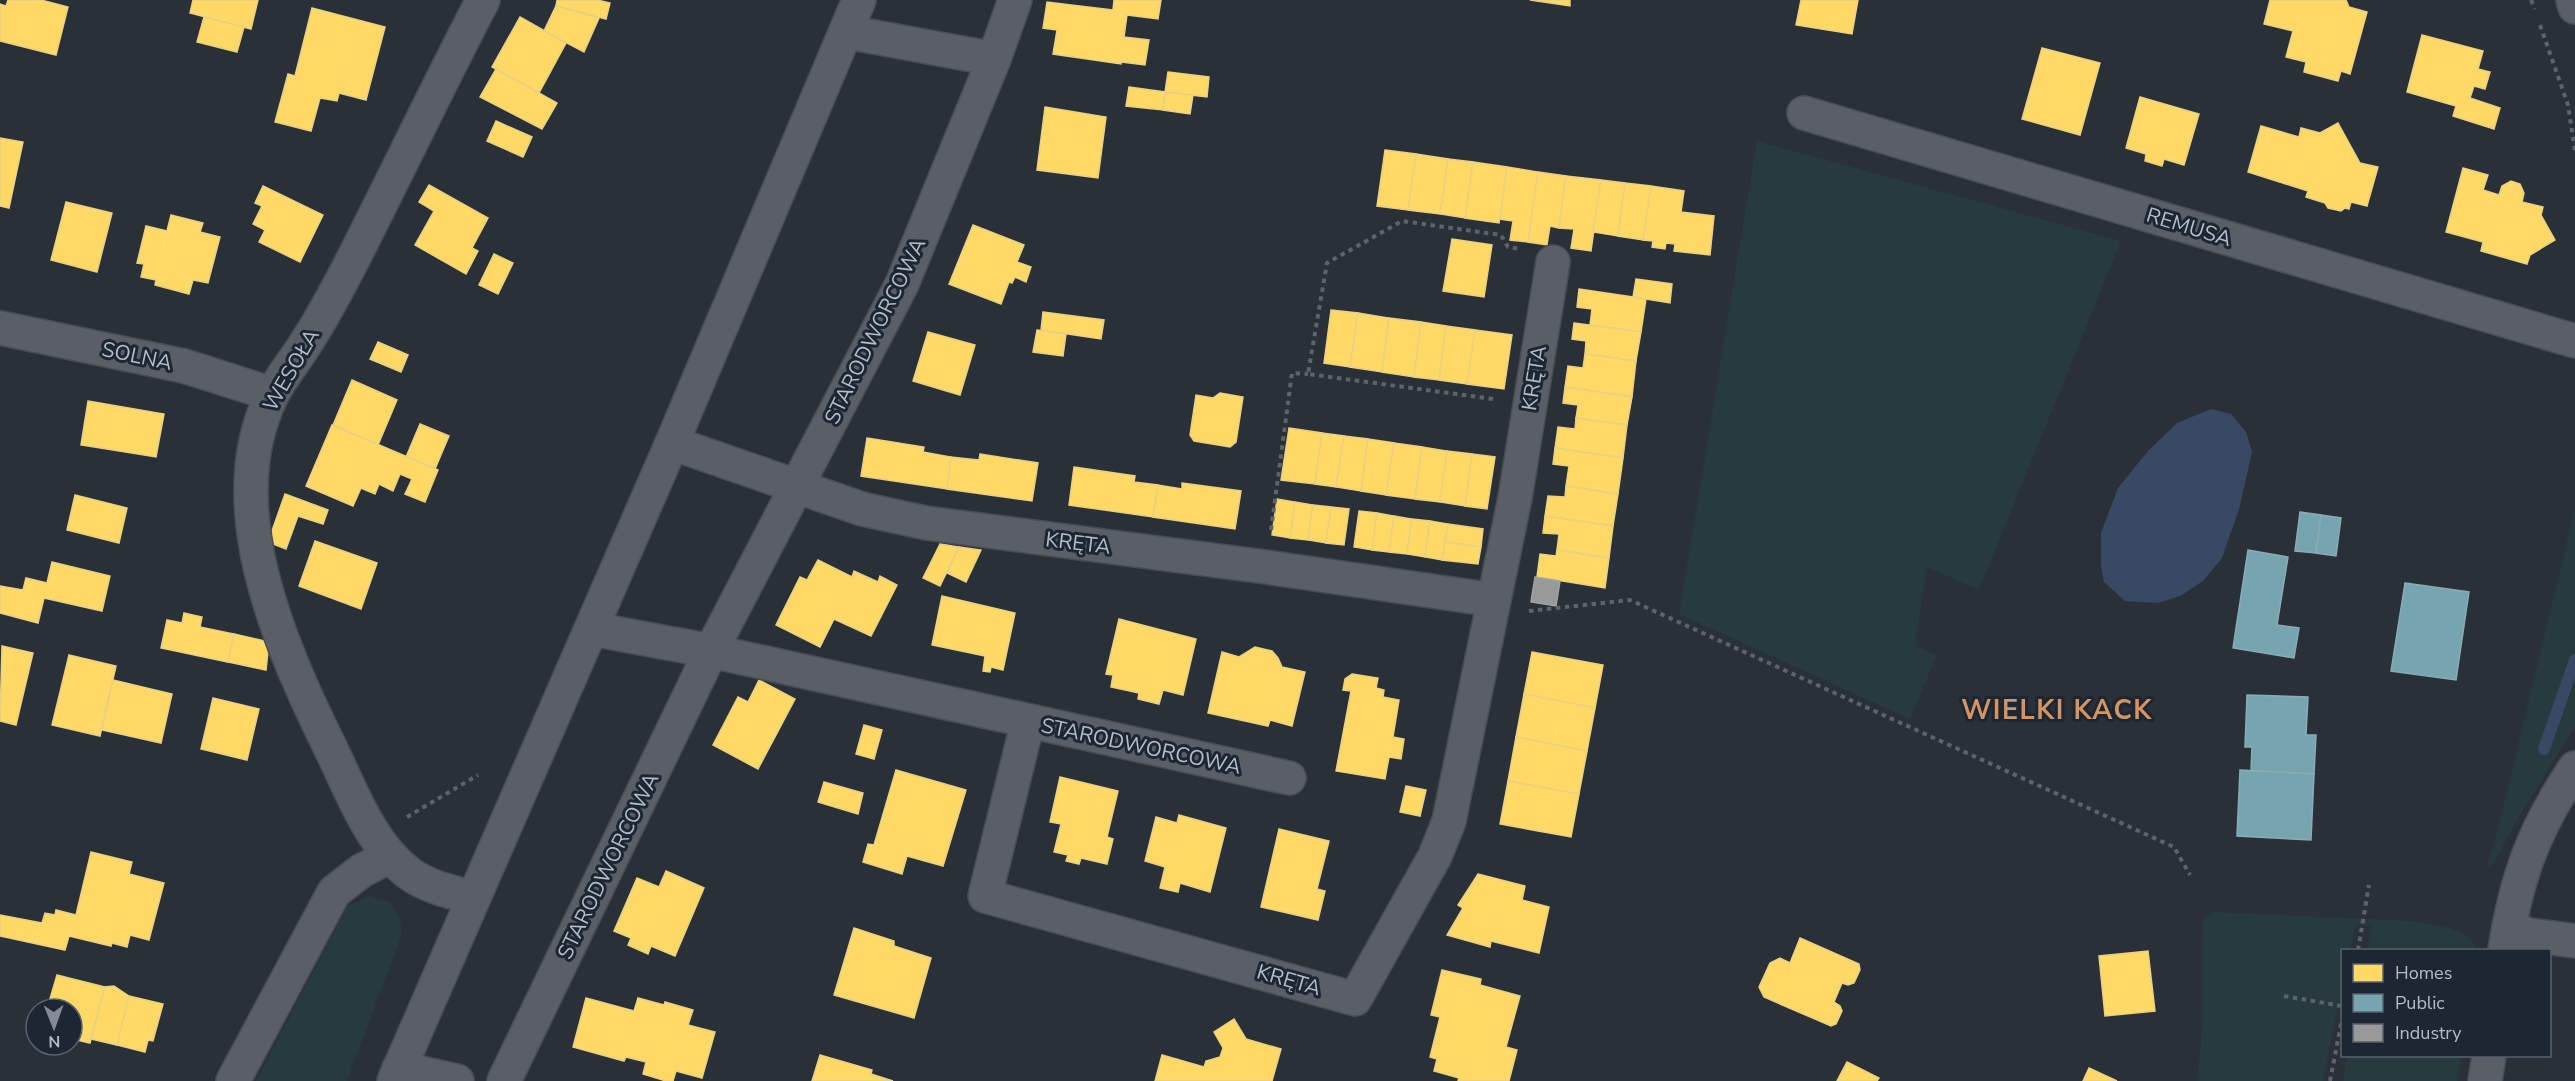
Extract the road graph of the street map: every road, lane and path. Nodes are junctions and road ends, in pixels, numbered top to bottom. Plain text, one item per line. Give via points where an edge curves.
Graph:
1 (483, 0) edge
2 (859, 0) edge
3 (1015, 0) edge
4 (2531, 0) edge
5 (2573, 0) edge
6 (2575, 7) edge
7 (847, 33) junction
8 (994, 59) junction
9 (1804, 113) dead end
10 (2575, 151) edge
11 (1553, 262) joint
12 (0, 328) edge
13 (2575, 341) edge
14 (1308, 374) junction
15 (272, 394) junction
16 (1530, 404) junction
17 (672, 443) junction
18 (798, 485) junction
19 (1266, 567) junction
20 (1494, 600) junction
21 (592, 629) junction
22 (711, 651) junction
23 (1028, 721) junction
24 (2575, 768) edge
25 (478, 775) dead end
26 (1289, 778) dead end
27 (383, 846) junction
28 (2190, 875) dead end
29 (2369, 885) dead end
30 (473, 898) junction
31 (2507, 939) edge
32 (2575, 941) edge
33 (2358, 949) edge
34 (2284, 996) dead end
35 (2341, 1006) edge
36 (2341, 1029) edge
37 (2489, 1057) edge
38 (397, 1075) edge
39 (233, 1081) edge
40 (457, 1081) edge
41 (504, 1081) edge
42 (2330, 1081) edge
43 (2486, 1081) edge

1 - 15 street, WESOŁA via 348,268 310,337
2 - 7 street
3 - 8 street, STARODWORCOWA
4 - 10 path via 2568,105
5 - 6 street
7 - 8 street
7 - 17 street
8 - 18 street, STARODWORCOWA via 902,284
9 - 13 street, REMUSA
11 - 14 path via 1554,253 1508,247 1501,236 1402,221 1327,263
11 - 16 street, KRĘTA
12 - 15 street, SOLNA via 184,366
14 - 16 path
14 - 19 path via 1292,373
15 - 27 street, WESOŁA via 258,431 252,470 256,552 298,682
16 - 20 street, KRĘTA
17 - 18 street, KRĘTA
17 - 21 street
18 - 19 street, KRĘTA via 862,509 926,523
18 - 22 street, STARODWORCOWA
19 - 20 street, KRĘTA
20 - 23 street, KRĘTA via 1449,821 1435,856 1355,999 985,896
20 - 28 path via 1511,610 1538,611 1630,600 2174,847
21 - 22 street, STARODWORCOWA
21 - 30 street
22 - 23 street, STARODWORCOWA
22 - 41 street, STARODWORCOWA
23 - 26 street, STARODWORCOWA
24 - 31 street via 2536,834
25 - 27 path
27 - 30 street via 410,875
27 - 39 street via 361,871 334,892
29 - 33 path
30 - 38 street
31 - 32 street via 2529,935
34 - 35 path
36 - 42 path
37 - 43 street
38 - 40 street

